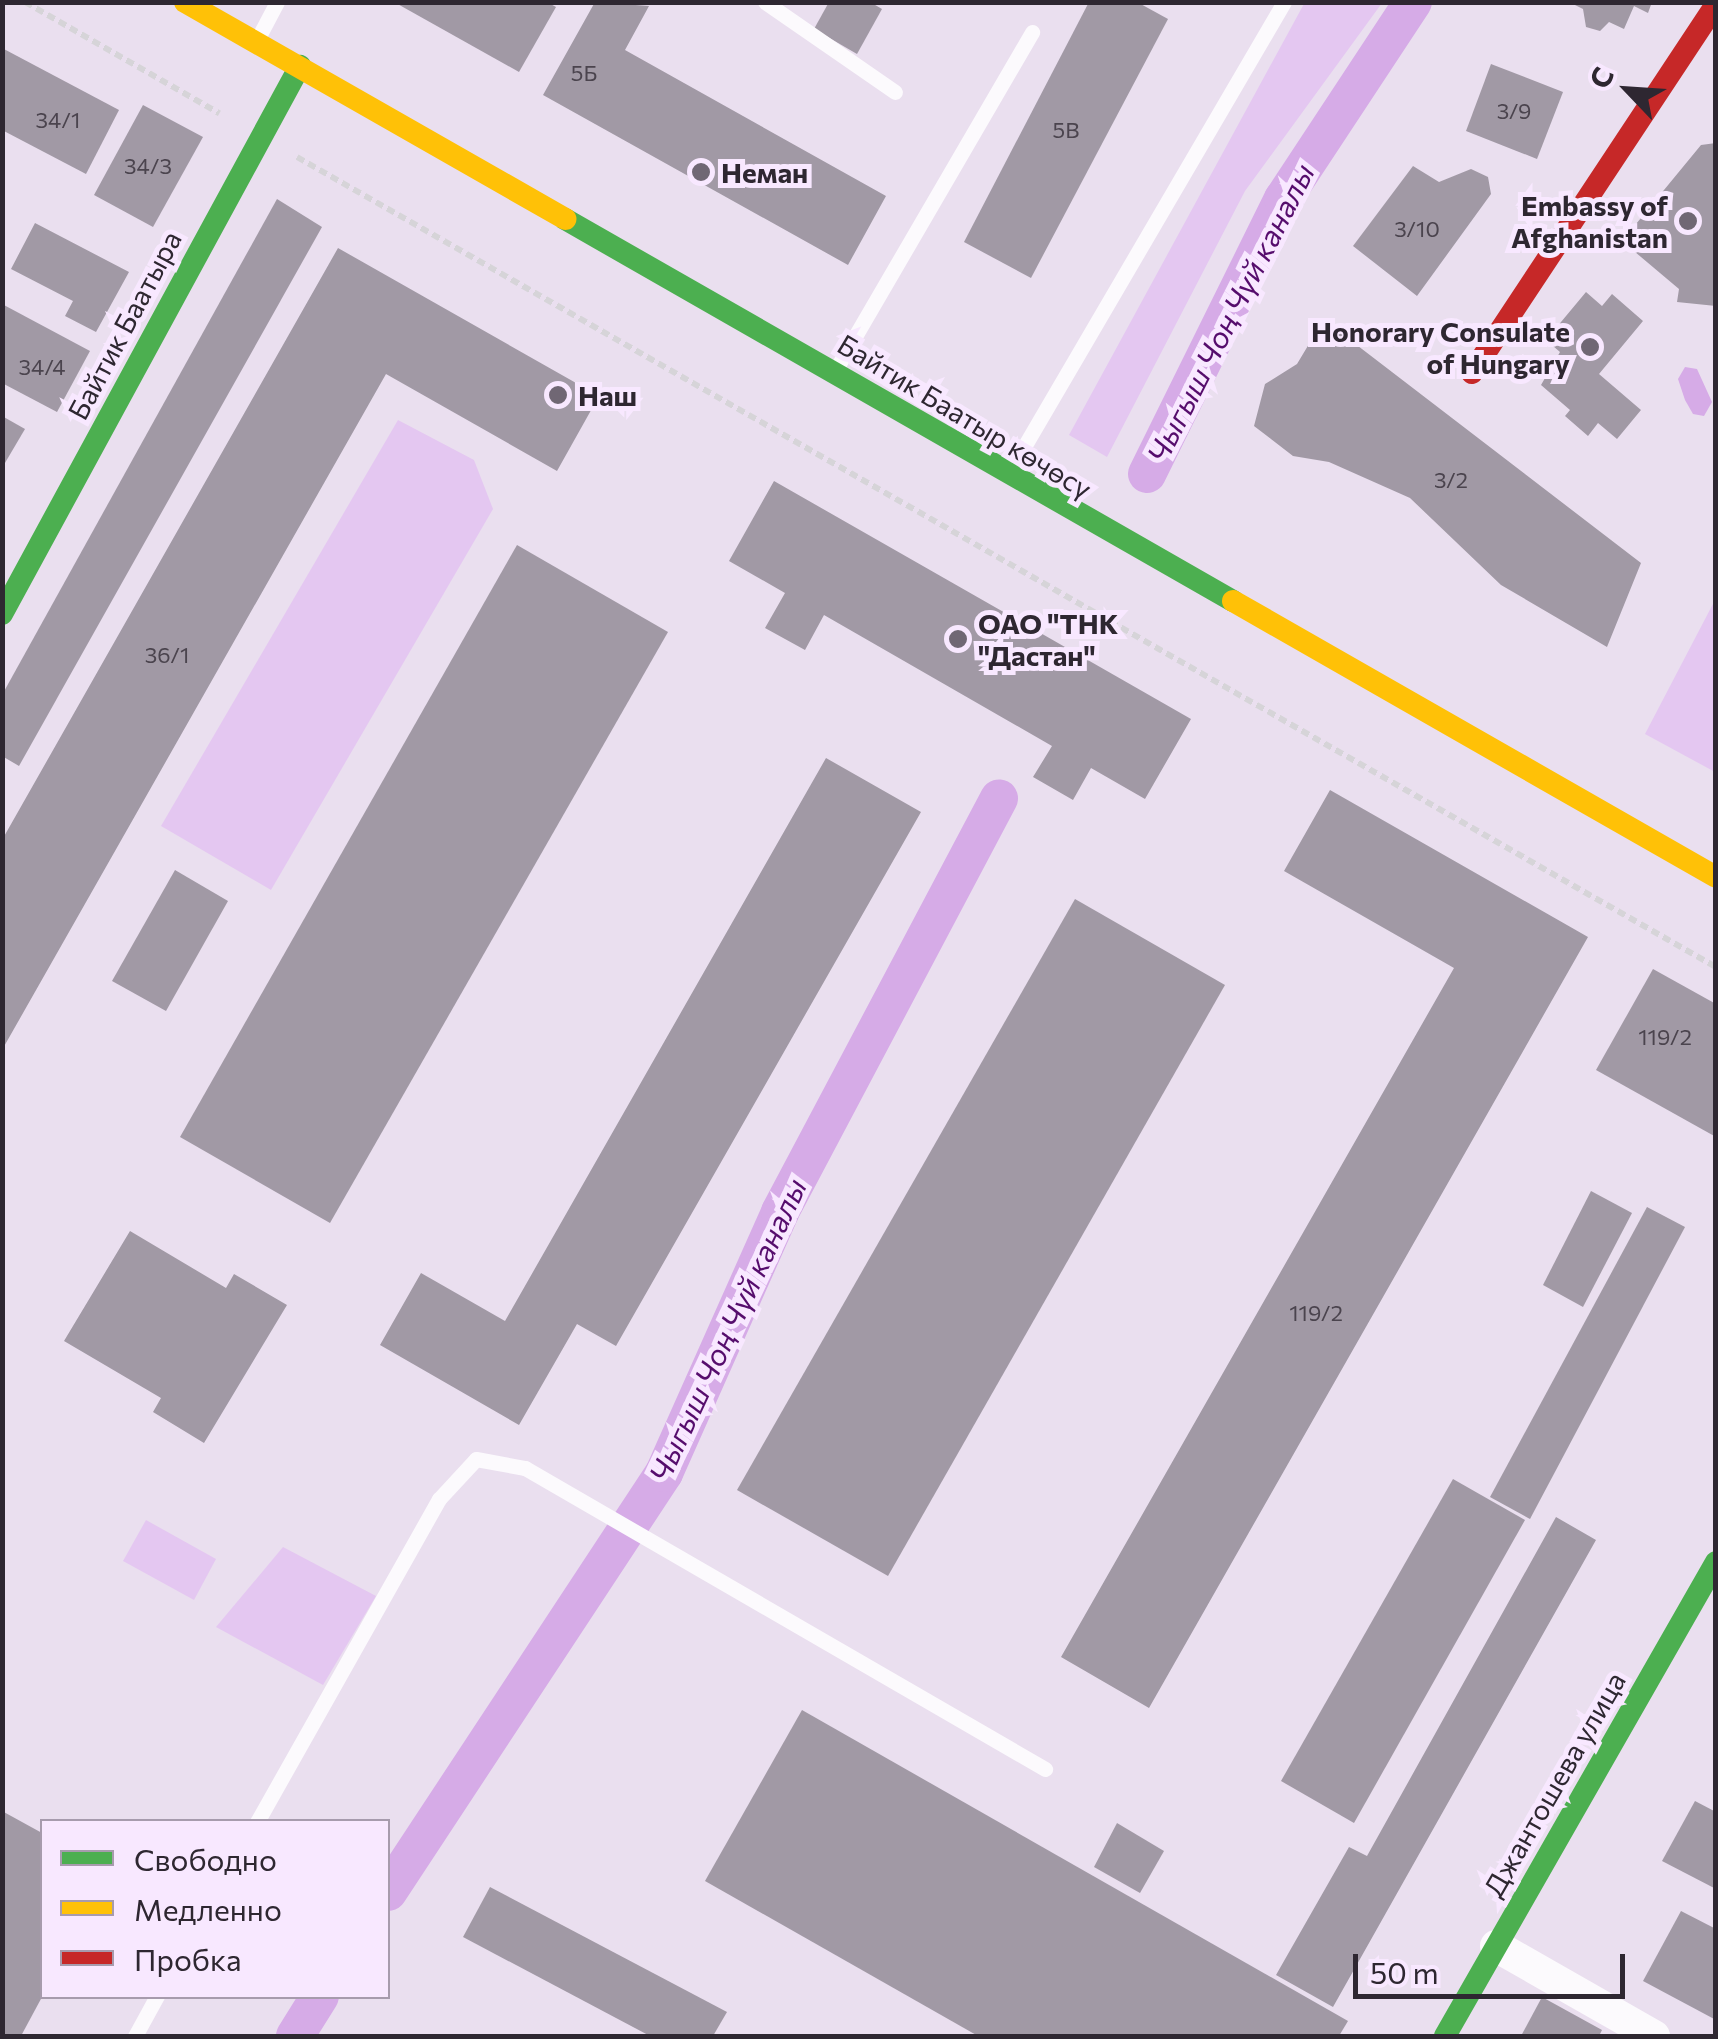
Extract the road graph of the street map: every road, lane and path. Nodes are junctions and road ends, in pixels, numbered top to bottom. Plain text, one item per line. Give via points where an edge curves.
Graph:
1 (25, 2) edge
2 (186, 2) edge
3 (277, 2) edge
4 (765, 2) edge
5 (1284, 2) edge
6 (1716, 5) edge
7 (1032, 32) dead end
8 (256, 42) junction
9 (300, 66) junction
10 (895, 92) dead end
11 (219, 113) dead end
12 (280, 147) dead end
13 (834, 373) junction
14 (1472, 374) dead end
15 (1006, 477) junction
16 (2, 614) edge
17 (1716, 877) edge
18 (1716, 967) edge
19 (1716, 1562) edge
20 (1045, 1769) dead end
21 (260, 1819) edge
22 (1496, 1946) junction
23 (156, 1999) edge
24 (134, 2036) edge
25 (1445, 2036) edge
26 (1654, 2036) edge

1 - 11 path
2 - 8 main road, Байтик Баатыр көчөсү
3 - 8 lane
4 - 10 lane
5 - 15 lane
6 - 14 main road
7 - 13 lane
8 - 9 main road, Байтик Баатыр көчөсү
9 - 13 main road, Байтик Баатыр көчөсү
9 - 16 main road, Байтик Баатыра
12 - 18 path
13 - 15 main road, Байтик Баатыр көчөсү
15 - 17 main road, Байтик Баатыр көчөсү
19 - 22 main road, Джантошева улица
20 - 21 lane via 524,1468 476,1459 439,1499
22 - 25 main road, Джантошева улица
22 - 26 street
23 - 24 lane

